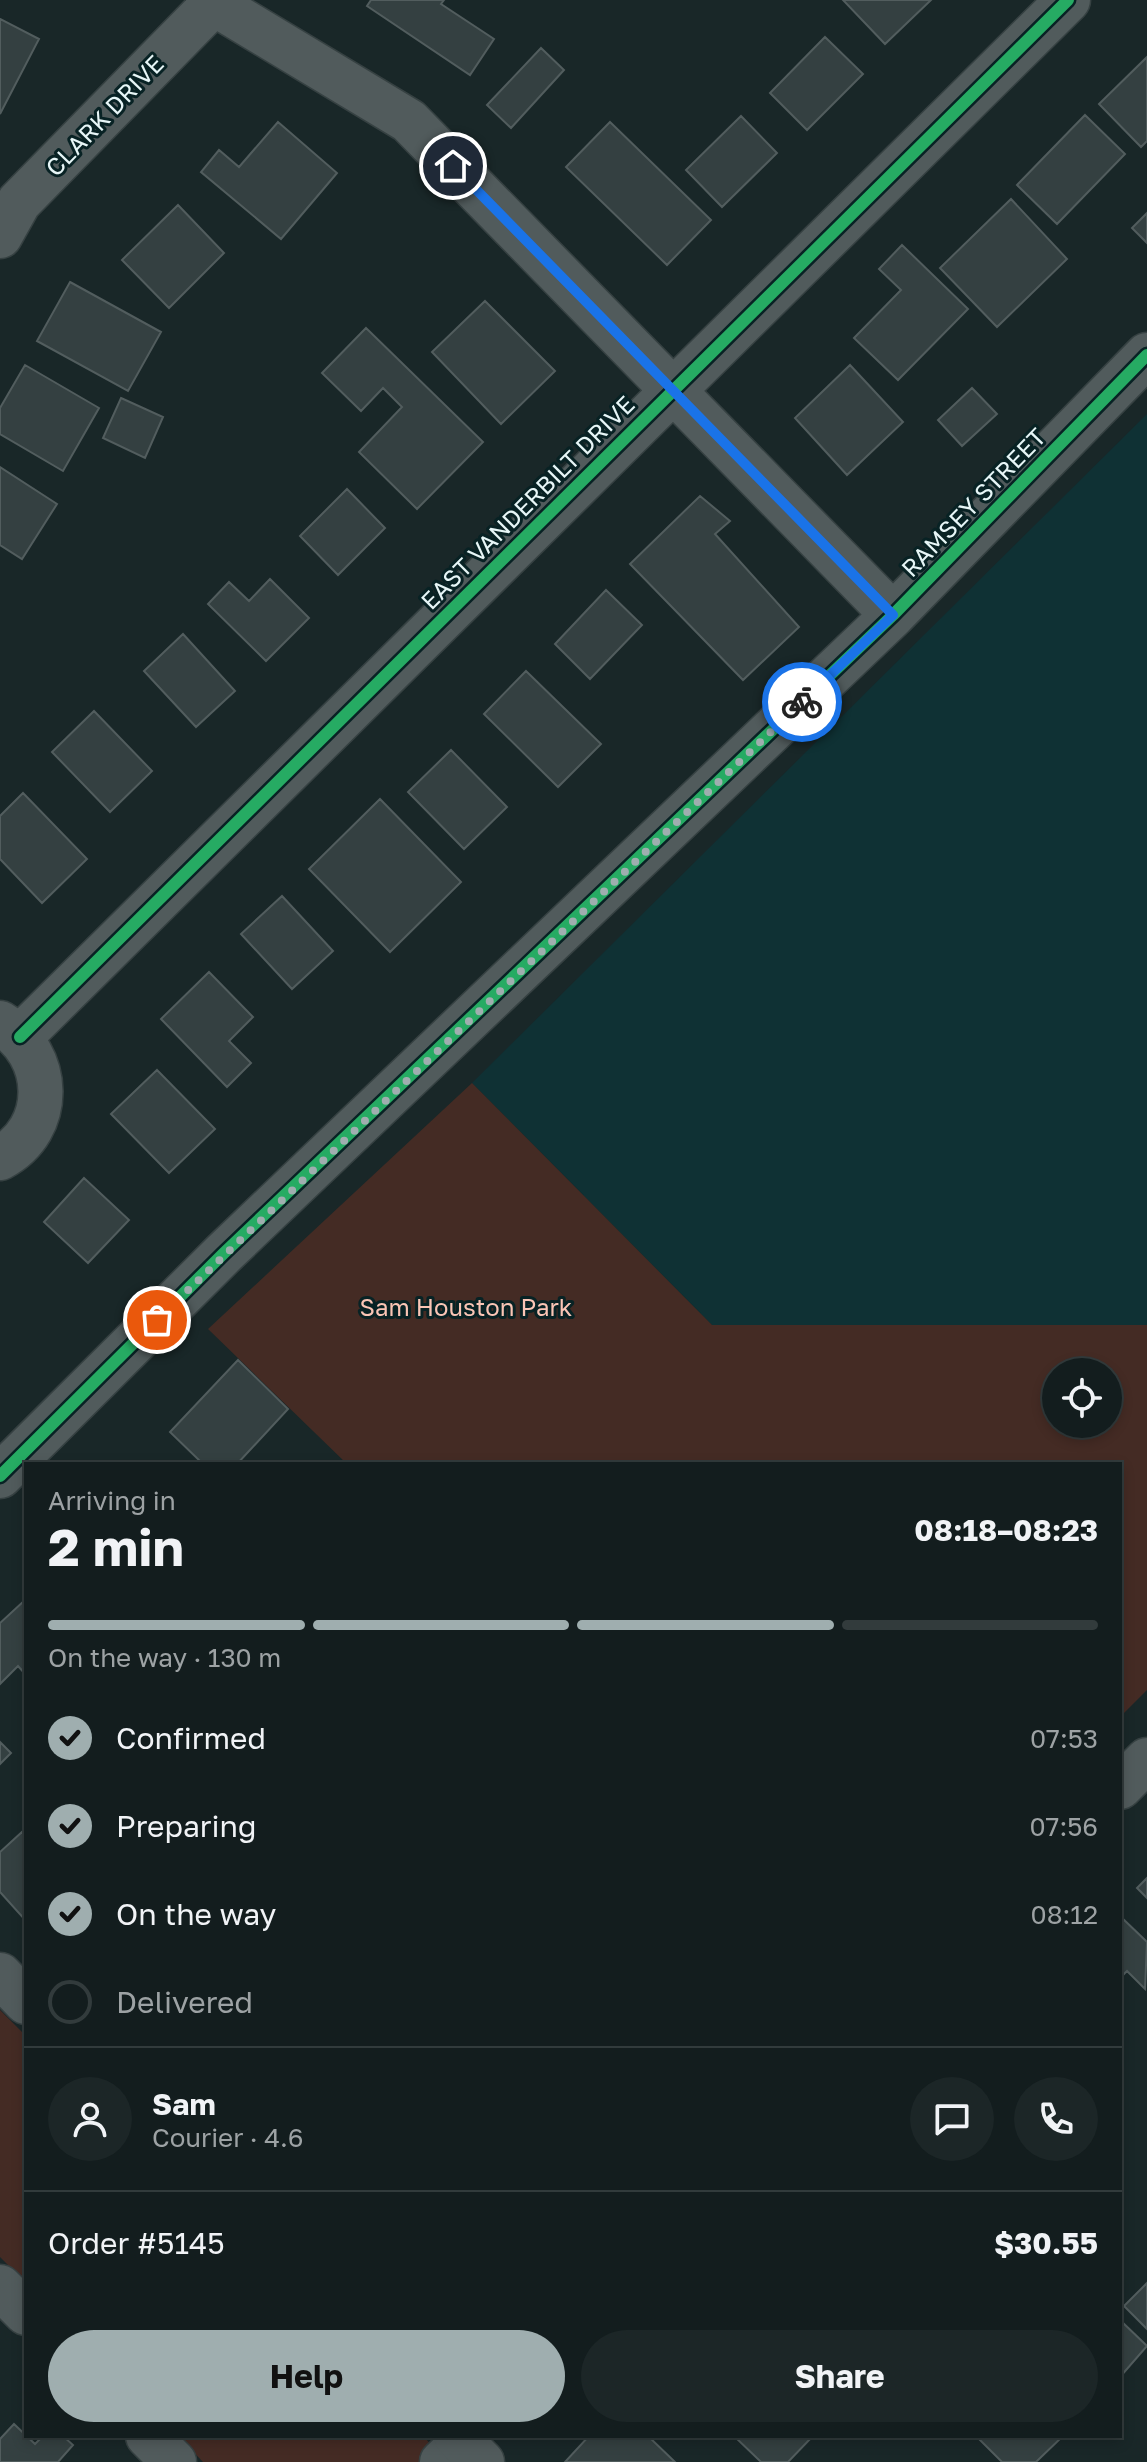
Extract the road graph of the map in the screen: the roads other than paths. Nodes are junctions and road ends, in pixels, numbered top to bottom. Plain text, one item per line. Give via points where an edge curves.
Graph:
1 (1068, 0) edge
2 (213, 1) edge
3 (0, 236) edge
4 (1147, 355) edge
5 (673, 388) junction
6 (893, 615) junction
7 (10, 1030) edge
8 (0, 1158) edge
9 (0, 1476) edge
10 (1147, 1760) edge
11 (1122, 1785) edge
12 (0, 1975) edge
13 (24, 2000) edge
14 (0, 2287) edge
15 (24, 2311) edge
16 (150, 2438) edge
17 (174, 2462) edge

1 - 5 street, EAST VANDERBILT DRIVE
2 - 3 street, CLARK DRIVE via 19,202
2 - 5 street via 409,121
4 - 6 street, RAMSEY STREET
5 - 6 street
5 - 7 street, EAST VANDERBILT DRIVE
6 - 9 street, RAMSEY STREET via 236,1242
7 - 8 street via 33,1054 42,1097 27,1137
10 - 11 street
12 - 13 street
14 - 15 street
16 - 17 street

